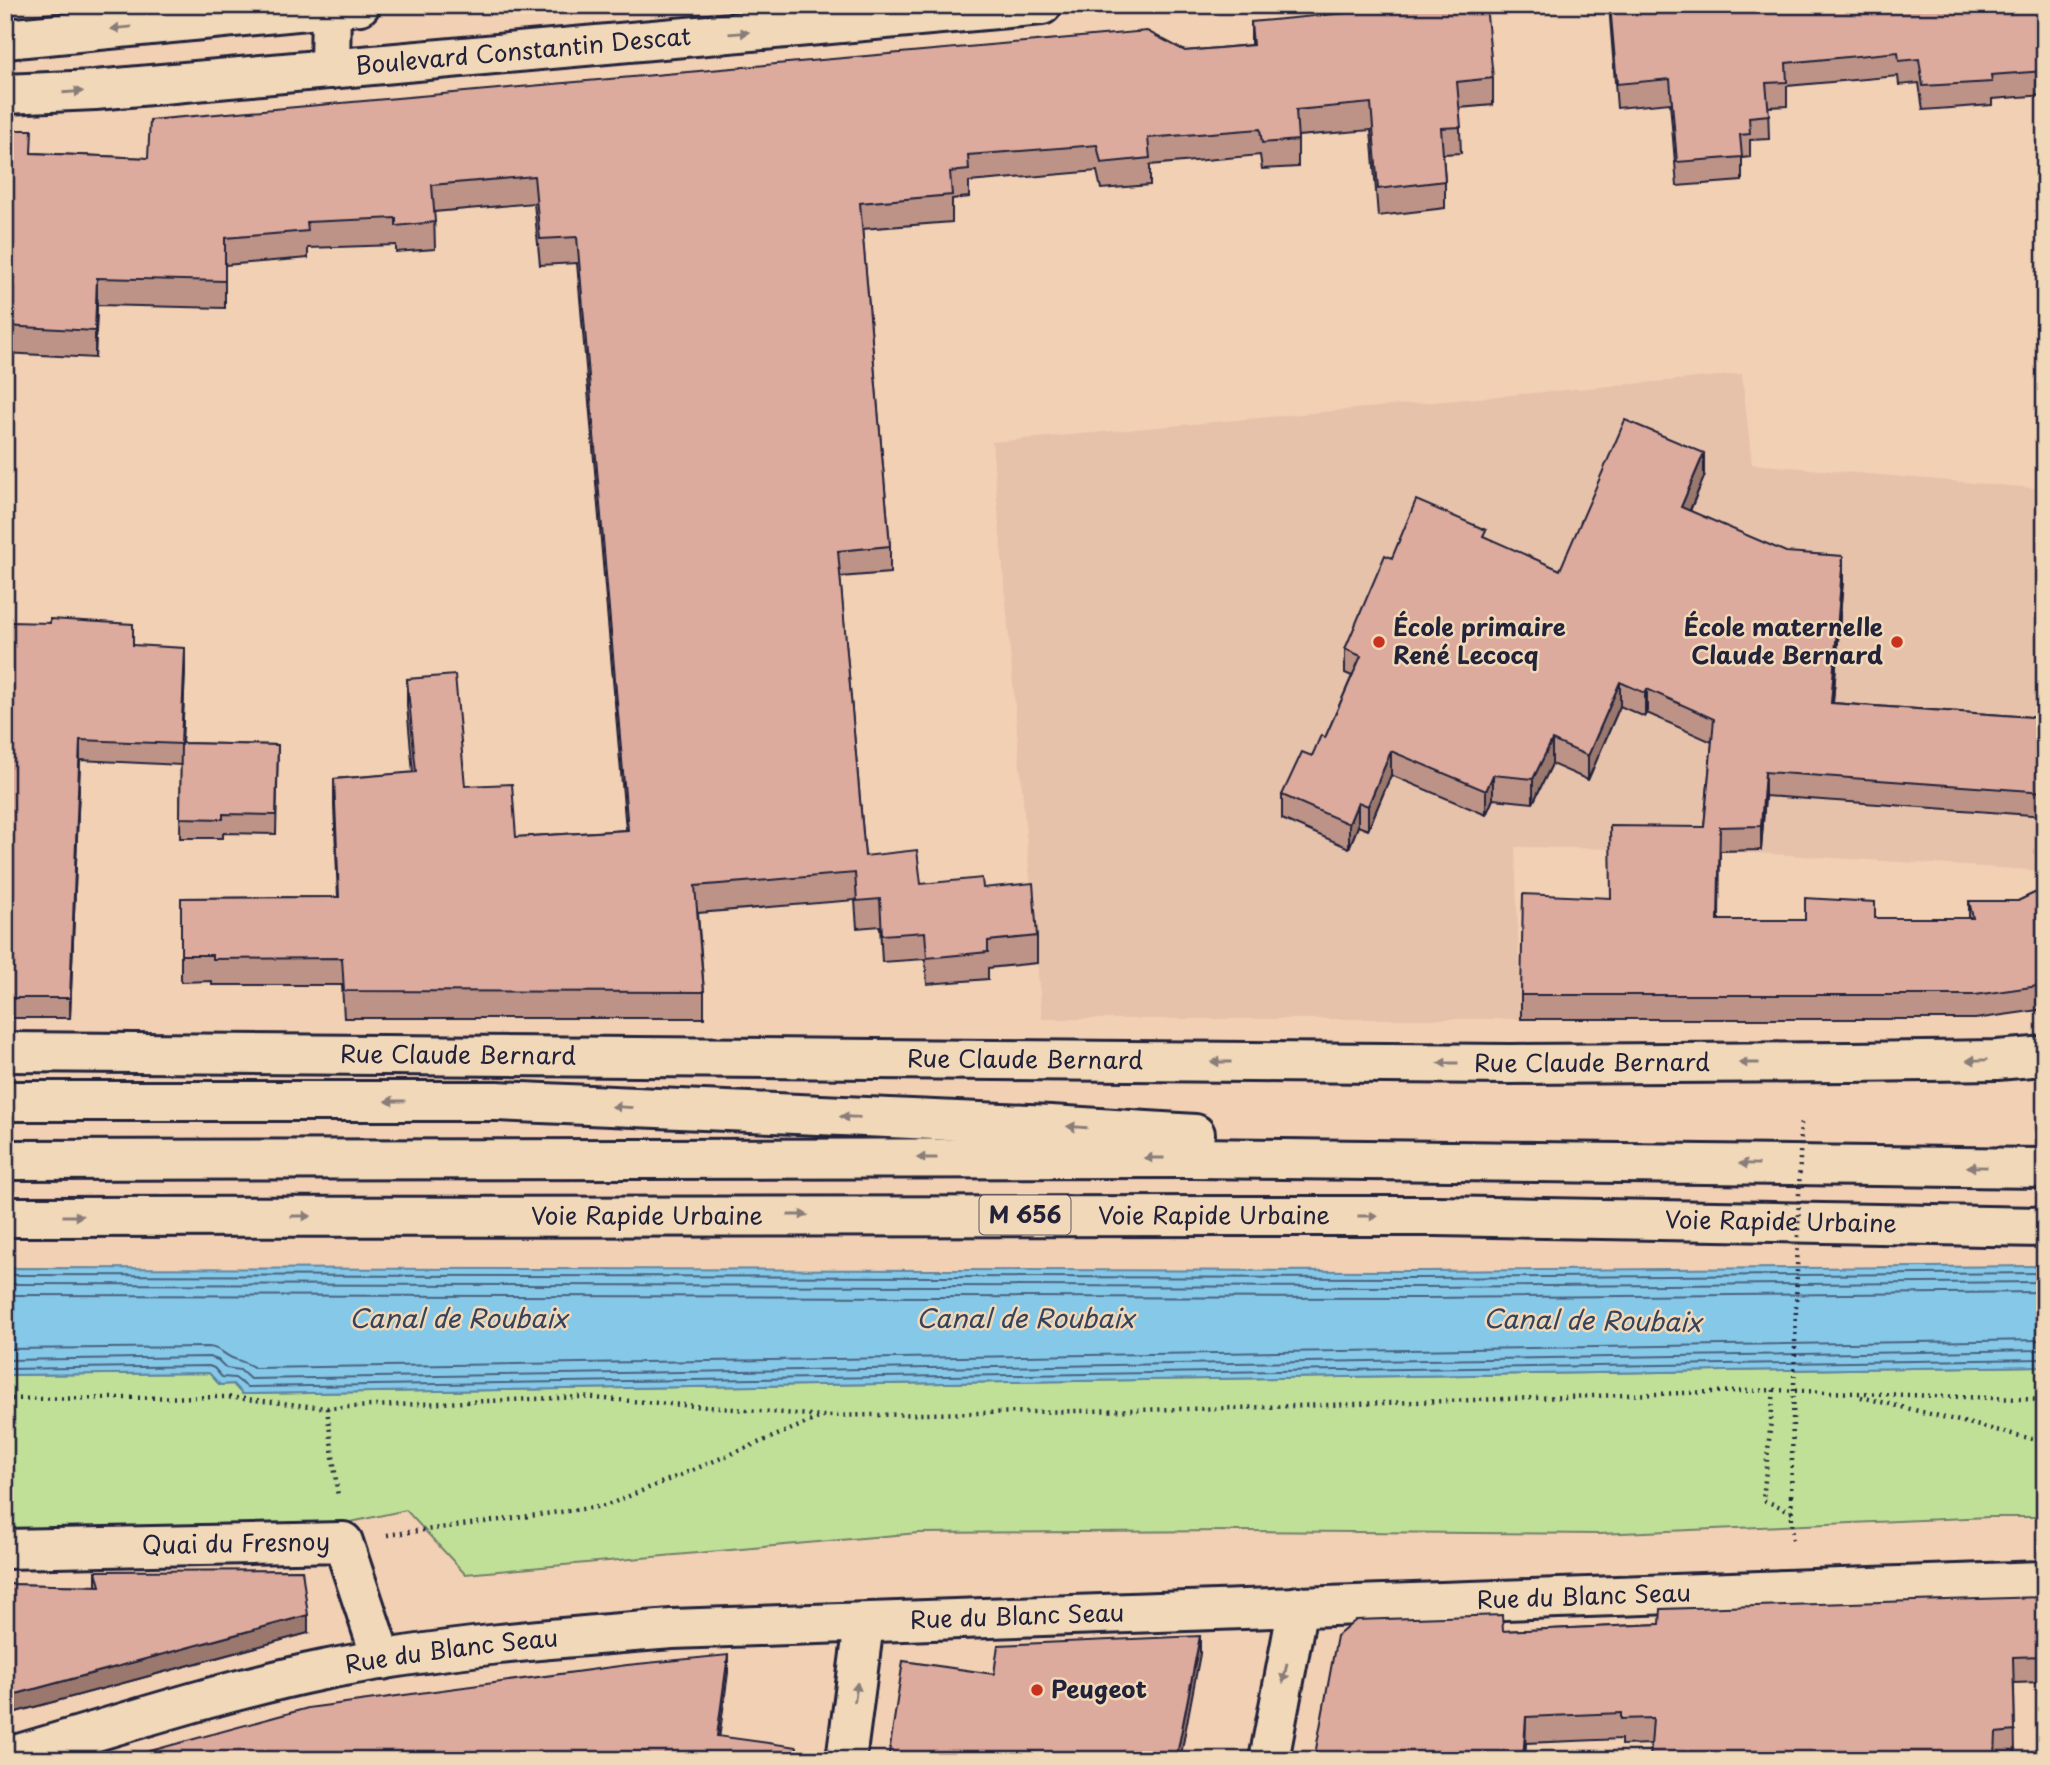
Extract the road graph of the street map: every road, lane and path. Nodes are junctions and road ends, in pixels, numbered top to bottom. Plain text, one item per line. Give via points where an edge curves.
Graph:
1 (1042, 5) edge
2 (341, 6) edge
3 (5, 39) edge
4 (330, 69) junction
5 (5, 94) edge
6 (5, 1052) edge
7 (2045, 1055) edge
8 (5, 1101) edge
9 (1801, 1120) dead end
10 (5, 1160) edge
11 (1634, 1163) junction
12 (2045, 1168) edge
13 (5, 1217) edge
14 (2045, 1227) edge
15 (1774, 1391) junction
16 (1850, 1394) junction
17 (5, 1399) edge
18 (2045, 1400) edge
19 (327, 1408) junction
20 (823, 1416) junction
21 (2045, 1442) edge
22 (1791, 1496) dead end
23 (1793, 1512) dead end
24 (343, 1542) junction
25 (5, 1549) edge
26 (2045, 1581) edge
27 (1298, 1606) junction
28 (864, 1624) junction
29 (382, 1660) junction
30 (5, 1758) edge
31 (846, 1760) edge
32 (1269, 1760) edge

4 -> 1 main road, Boulevard Constantin Descat
2 -> 3 main road
2 - 4 main road
5 -> 4 main road, Boulevard Constantin Descat
7 -> 6 main road, Rue Claude Bernard via 1878,1062 1496,1064
11 -> 8 main road via 1051,1125 497,1101
9 - 22 path, bridge
11 -> 10 main road via 1194,1158
12 -> 11 main road
13 -> 14 main road, Voie Rapide Urbaine / M 656 via 1421,1216
15 - 16 path
15 - 20 path
15 - 23 path via 1763,1500
16 - 18 path
16 - 21 path
17 - 19 path via 226,1397
19 - 20 path via 580,1397
19 - 24 path
20 - 24 path via 605,1506
24 - 25 main road, Quai du Fresnoy
24 - 29 main road, Quai du Fresnoy
26 - 27 main road, Rue du Blanc Seau
27 - 28 main road, Rue du Blanc Seau
27 -> 32 main road
28 - 29 main road, Rue du Blanc Seau via 648,1631 485,1644
31 -> 28 main road
29 - 30 main road, Rue du Blanc Seau via 255,1687

